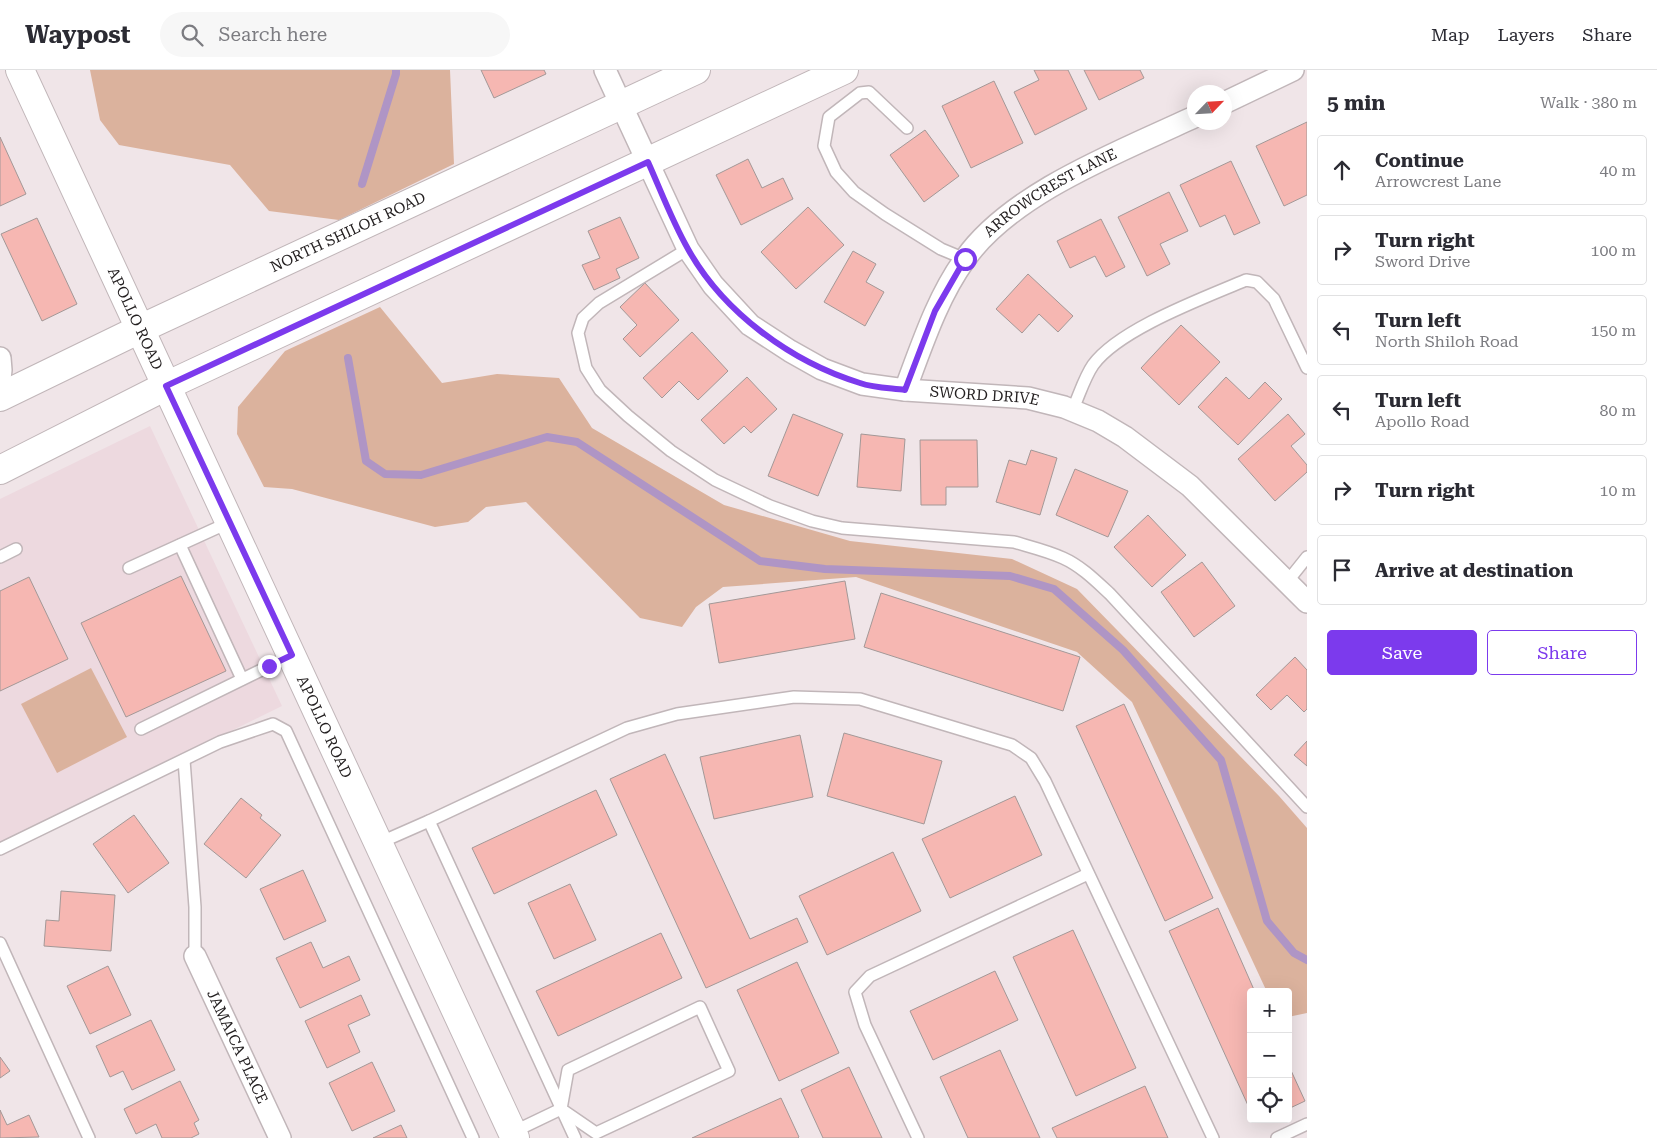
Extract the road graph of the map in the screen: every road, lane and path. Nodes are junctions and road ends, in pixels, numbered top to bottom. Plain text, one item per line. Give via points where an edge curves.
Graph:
1 (20, 70) edge
2 (605, 70) edge
3 (696, 70) edge
4 (844, 70) edge
5 (1293, 70) edge
6 (1232, 99) edge
7 (621, 105) junction
8 (1187, 120) edge
9 (907, 128) dead end
10 (648, 162) junction
11 (688, 249) junction
12 (965, 259) junction
13 (140, 329) junction
14 (0, 358) edge
15 (1307, 368) edge
16 (0, 379) edge
17 (166, 386) junction
18 (905, 390) junction
19 (0, 397) edge
20 (1072, 411) junction
21 (0, 470) edge
22 (230, 522) junction
23 (180, 545) junction
24 (16, 549) dead end
25 (0, 557) edge
26 (1307, 557) edge
27 (129, 568) dead end
28 (1287, 582) junction
29 (1307, 602) edge
30 (292, 655) junction
31 (242, 679) junction
32 (141, 728) dead end
33 (184, 760) junction
34 (1307, 807) edge
35 (429, 821) junction
36 (380, 843) junction
37 (0, 849) edge
38 (1088, 874) junction
39 (0, 943) edge
40 (195, 956) joint
41 (561, 1109) junction
42 (1307, 1124) edge
43 (514, 1135) edge
44 (88, 1138) edge
45 (280, 1138) edge
46 (473, 1138) edge
47 (575, 1138) edge
48 (918, 1138) edge
49 (1213, 1138) edge
50 (1277, 1138) edge

1 - 13 main road, APOLLO ROAD
2 - 7 street, SWORD DRIVE
3 - 7 main road, NORTH SHILOH ROAD
4 - 10 main road
5 - 6 street
7 - 10 street, SWORD DRIVE
7 - 13 main road, NORTH SHILOH ROAD
8 - 12 street, ARROWCREST LANE via 1042,192 996,224
9 - 12 lane via 869,92 860,93 829,117 824,146 836,172 854,192 941,250
10 - 11 street, SWORD DRIVE
10 - 17 main road
11 - 18 street, SWORD DRIVE via 713,285 750,325 790,352 822,369 862,384
11 - 34 lane via 599,303 583,318 578,333 586,368 600,390 628,416 671,451 715,480 770,506 812,521 842,528 1014,542 1065,559 1110,594
12 - 18 street, ARROWCREST LANE via 935,311
13 - 17 main road, APOLLO ROAD
13 - 19 main road, NORTH SHILOH ROAD
14 - 16 street
15 - 20 lane via 1274,299 1257,282 1246,280 1162,316 1112,345 1093,366
17 - 21 main road
17 - 22 main road, APOLLO ROAD
18 - 20 street, SWORD DRIVE via 1028,398
20 - 28 street, SWORD DRIVE via 1125,437 1190,486
22 - 23 lane
22 - 30 main road, APOLLO ROAD
23 - 27 lane
23 - 31 lane
24 - 25 lane
26 - 28 lane
28 - 29 street, SWORD DRIVE
30 - 31 lane
30 - 36 main road, APOLLO ROAD
31 - 32 lane
33 - 37 lane
33 - 40 lane via 195,907
33 - 46 lane via 220,742 273,724 286,731
35 - 36 lane
35 - 38 lane via 627,728 676,714 794,697 860,699 1012,745 1031,758
35 - 41 lane
36 - 43 main road, APOLLO ROAD
38 - 48 lane via 870,976 855,992 865,1024
38 - 49 lane
39 - 44 lane
40 - 45 street, JAMAICA PLACE
41 - 41 lane via 596,1133 729,1071 700,1007 568,1070
41 - 43 lane
41 - 47 lane
42 - 50 lane

